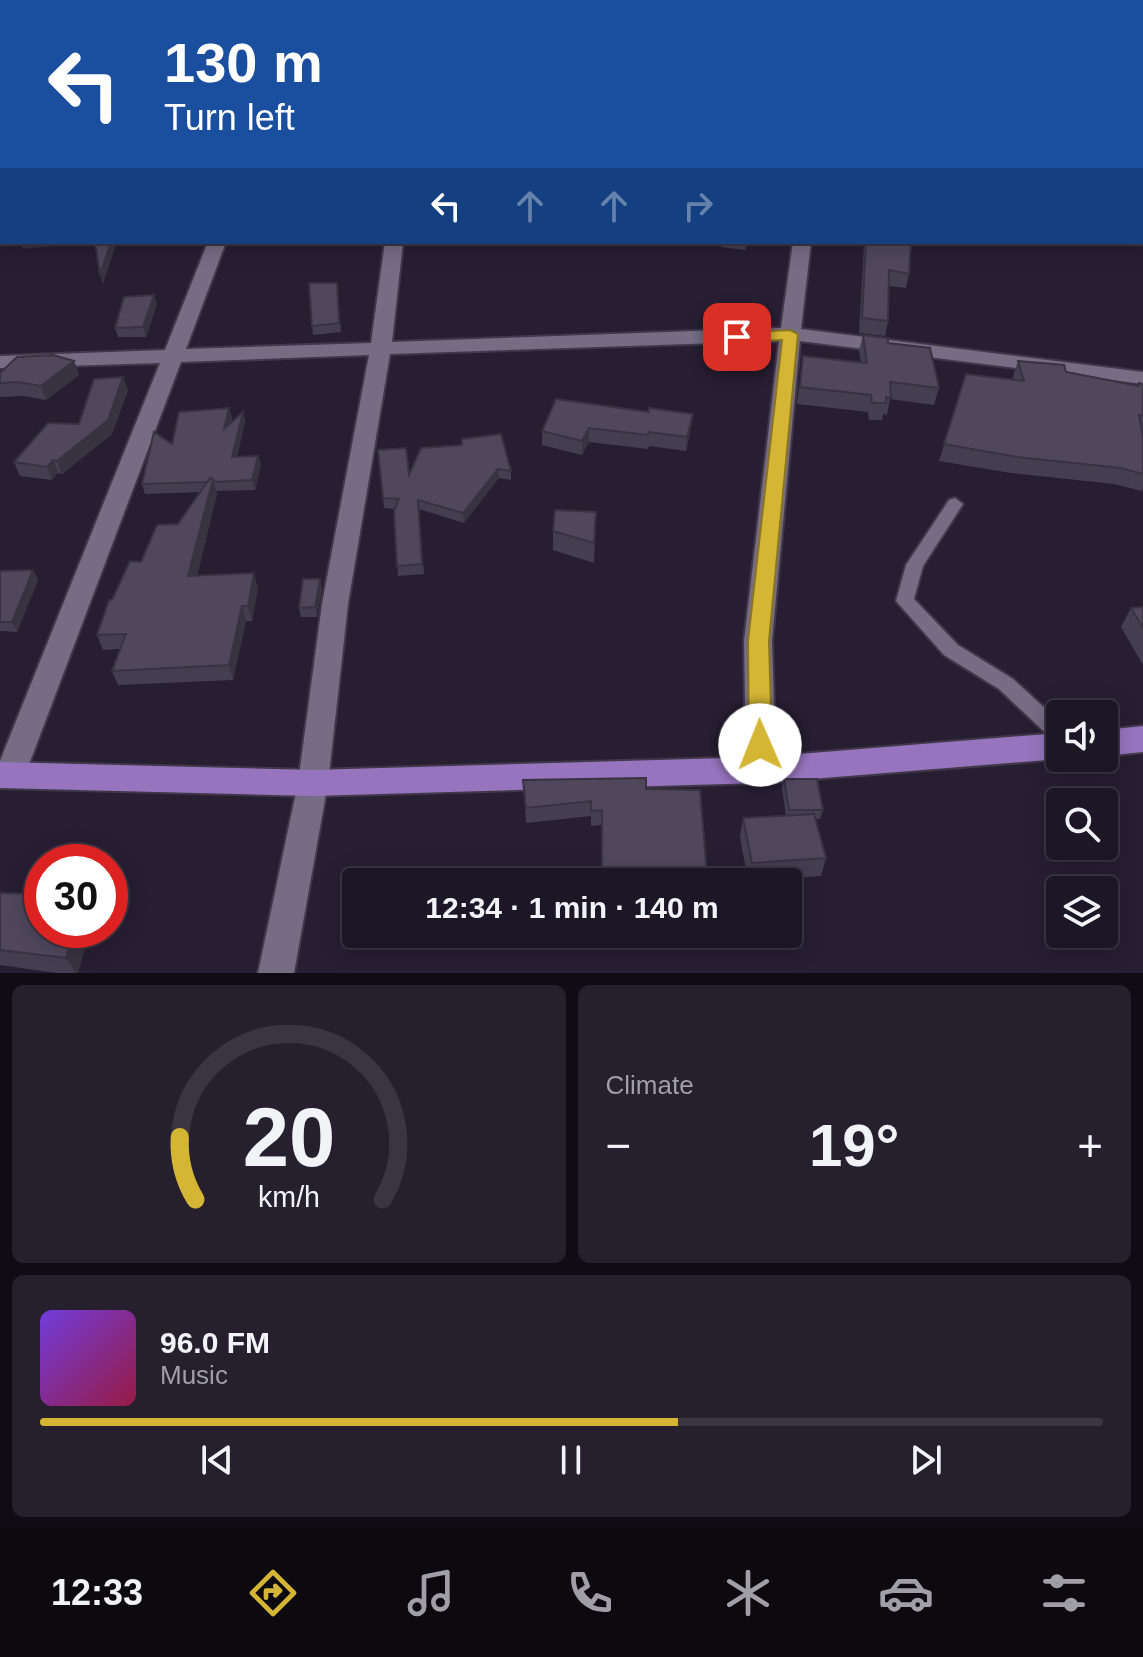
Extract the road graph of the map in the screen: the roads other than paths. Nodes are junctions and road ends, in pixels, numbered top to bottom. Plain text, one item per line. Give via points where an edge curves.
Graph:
1 (216, 244) edge
2 (394, 244) edge
3 (802, 244) edge
4 (790, 334) junction
5 (381, 347) junction
6 (175, 355) junction
7 (0, 362) edge
8 (1143, 378) edge
9 (955, 504) dead end
10 (1046, 721) edge
11 (1143, 739) edge
12 (1118, 742) edge
13 (1046, 747) edge
14 (761, 770) junction
15 (5, 775) edge
16 (313, 783) junction
17 (276, 973) edge

1 - 6 street
2 - 5 street
3 - 4 street
4 - 5 street
4 - 8 street
4 - 14 street via 758,641
5 - 6 street
5 - 16 street via 335,604
6 - 7 street
6 - 15 street
9 - 10 lane via 915,565 905,601 951,650 1006,684
11 - 12 highway
13 - 14 highway
14 - 16 highway
15 - 16 highway
16 - 17 street

